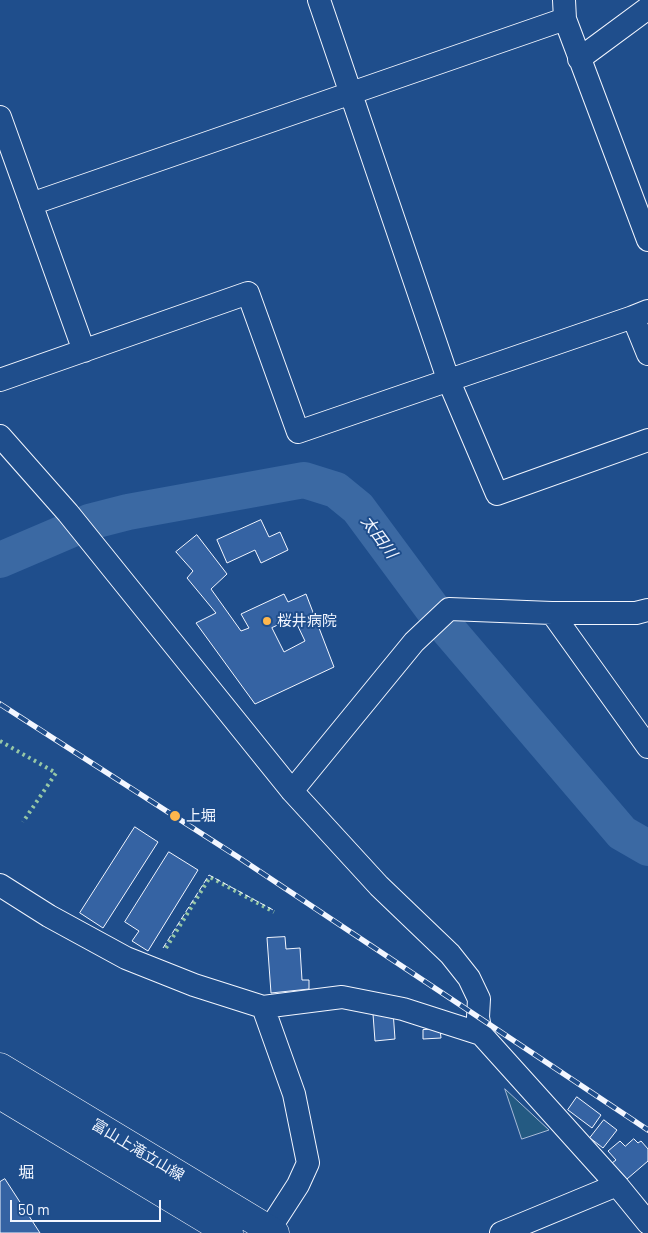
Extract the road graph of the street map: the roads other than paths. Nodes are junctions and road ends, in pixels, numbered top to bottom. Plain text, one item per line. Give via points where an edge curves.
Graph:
1 (320, 0) edge
2 (648, 8) edge
3 (564, 9) edge
4 (579, 59) junction
5 (352, 93) junction
6 (0, 117) edge
7 (31, 204) junction
8 (643, 208) edge
9 (648, 240) edge
10 (641, 314) edge
11 (84, 351) junction
12 (648, 354) edge
13 (0, 380) edge
14 (448, 380) junction
15 (0, 436) edge
16 (648, 440) edge
17 (648, 610) edge
18 (552, 614) junction
19 (648, 747) edge
20 (292, 791) junction
21 (0, 885) edge
22 (263, 1007) junction
23 (481, 1034) junction
24 (0, 1067) edge
25 (0, 1096) edge
26 (617, 1185) junction
27 (648, 1223) edge
28 (271, 1232) edge
29 (229, 1233) edge
30 (501, 1233) edge

1 - 5 street
2 - 4 street
3 - 4 street
3 - 5 street
4 - 8 street
5 - 7 street
5 - 14 street
6 - 7 street
7 - 11 street
8 - 9 street
10 - 12 street
10 - 14 street
11 - 13 street
11 - 14 street via 248,293 298,432
14 - 16 street via 497,494
15 - 20 street via 68,513
17 - 18 street
18 - 19 street
18 - 20 street via 449,609 414,642
20 - 23 street via 379,886 450,954 479,999
21 - 22 street via 126,958 194,985
22 - 23 street via 342,997 403,1009
22 - 28 street via 294,1094 308,1163
23 - 26 street
24 - 28 main road, 富山上滝立山線
25 - 29 main road, 富山上滝立山線
26 - 27 street
26 - 30 street

